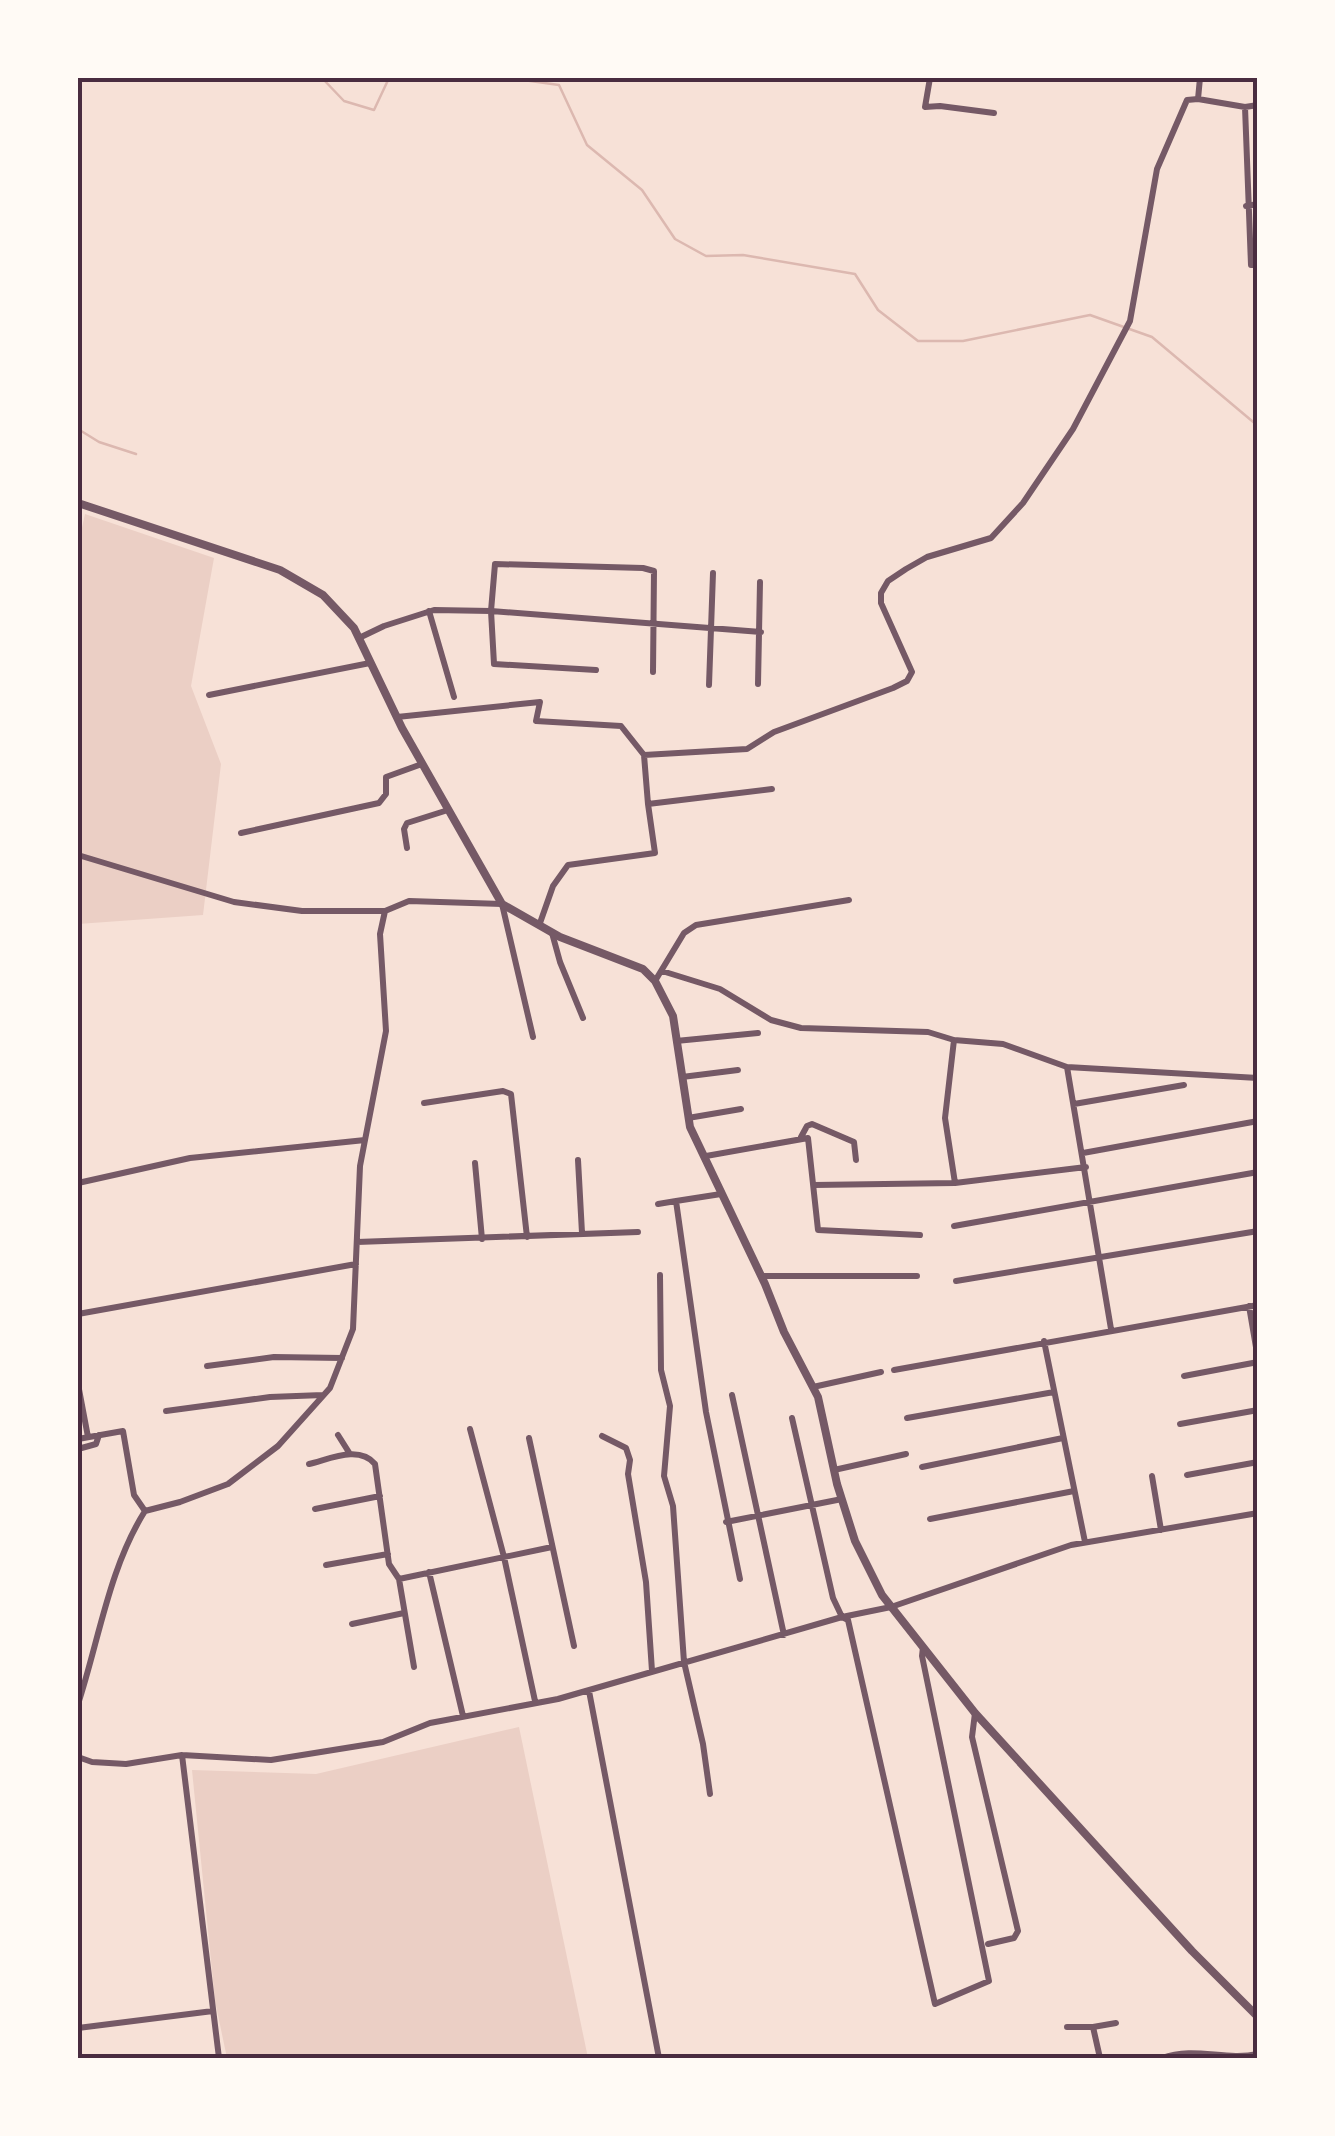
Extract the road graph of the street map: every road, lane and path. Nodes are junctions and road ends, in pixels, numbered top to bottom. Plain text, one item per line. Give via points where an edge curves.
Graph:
1 (930, 78) edge
2 (1199, 78) edge
3 (1198, 99) junction
4 (1258, 105) edge
5 (1245, 108) junction
6 (994, 114) dead end
7 (1258, 154) edge
8 (1245, 156) junction
9 (1258, 204) edge
10 (1246, 206) junction
11 (1258, 265) edge
12 (78, 503) edge
13 (713, 573) dead end
14 (760, 582) dead end
15 (430, 611) junction
16 (491, 611) junction
17 (654, 624) junction
18 (709, 629) junction
19 (761, 632) junction
20 (358, 638) junction
21 (370, 663) junction
22 (596, 670) dead end
23 (653, 672) dead end
24 (758, 684) dead end
25 (709, 685) dead end
26 (209, 695) dead end
27 (454, 698) dead end
28 (397, 718) junction
29 (644, 755) junction
30 (422, 764) junction
31 (772, 789) dead end
32 (648, 804) junction
33 (448, 810) junction
34 (242, 833) dead end
35 (407, 848) dead end
36 (78, 854) edge
37 (849, 900) dead end
38 (502, 904) junction
39 (385, 912) junction
40 (540, 923) junction
41 (552, 932) junction
42 (662, 970) junction
43 (655, 981) junction
44 (582, 1018) dead end
45 (758, 1034) dead end
46 (533, 1037) dead end
47 (676, 1040) junction
48 (954, 1040) junction
49 (1067, 1067) junction
50 (738, 1070) dead end
51 (681, 1077) junction
52 (1258, 1078) edge
53 (1184, 1085) dead end
54 (424, 1103) dead end
55 (1074, 1104) junction
56 (741, 1108) dead end
57 (688, 1118) junction
58 (1258, 1121) edge
59 (801, 1137) junction
60 (365, 1140) junction
61 (1083, 1152) junction
62 (706, 1156) junction
63 (578, 1160) dead end
64 (856, 1160) dead end
65 (474, 1162) dead end
66 (1086, 1167) junction
67 (1258, 1172) edge
68 (78, 1183) edge
69 (955, 1183) junction
70 (814, 1185) junction
71 (721, 1194) junction
72 (676, 1202) junction
73 (1090, 1202) junction
74 (658, 1204) dead end
75 (954, 1226) dead end
76 (1258, 1231) edge
77 (638, 1232) dead end
78 (582, 1233) junction
79 (920, 1235) dead end
80 (526, 1237) junction
81 (482, 1238) junction
82 (357, 1242) junction
83 (1099, 1257) junction
84 (356, 1264) junction
85 (660, 1275) dead end
86 (761, 1276) junction
87 (917, 1276) dead end
88 (956, 1281) dead end
89 (1253, 1306) edge
90 (78, 1314) edge
91 (1111, 1329) junction
92 (1044, 1341) junction
93 (342, 1358) junction
94 (1258, 1360) edge
95 (207, 1366) dead end
96 (894, 1370) dead end
97 (880, 1372) dead end
98 (1184, 1376) dead end
99 (78, 1384) edge
100 (813, 1387) junction
101 (1054, 1392) junction
102 (324, 1395) junction
103 (732, 1396) dead end
104 (166, 1410) dead end
105 (1258, 1410) edge
106 (792, 1418) dead end
107 (907, 1418) dead end
108 (1180, 1424) dead end
109 (470, 1429) dead end
110 (99, 1435) junction
111 (338, 1435) dead end
112 (602, 1436) dead end
113 (88, 1437) junction
114 (529, 1438) dead end
115 (1063, 1438) junction
116 (78, 1439) edge
117 (78, 1449) edge
118 (350, 1454) junction
119 (906, 1454) dead end
120 (1258, 1462) edge
121 (308, 1464) dead end
122 (922, 1467) dead end
123 (834, 1470) junction
124 (1187, 1475) dead end
125 (1152, 1476) dead end
126 (1074, 1492) junction
127 (380, 1496) junction
128 (842, 1499) junction
129 (810, 1506) junction
130 (315, 1509) dead end
131 (145, 1511) junction
132 (1258, 1514) edge
133 (758, 1516) junction
134 (930, 1519) dead end
135 (726, 1522) junction
136 (1161, 1530) junction
137 (1085, 1542) junction
138 (552, 1548) junction
139 (388, 1554) junction
140 (504, 1556) junction
141 (326, 1565) dead end
142 (429, 1572) junction
143 (398, 1579) junction
144 (740, 1579) dead end
145 (891, 1606) junction
146 (404, 1613) junction
147 (842, 1617) junction
148 (352, 1624) dead end
149 (784, 1635) junction
150 (574, 1646) dead end
151 (923, 1647) junction
152 (684, 1662) junction
153 (414, 1667) dead end
154 (652, 1671) junction
155 (588, 1690) junction
156 (534, 1701) junction
157 (78, 1704) edge
158 (975, 1714) junction
159 (463, 1716) junction
160 (182, 1755) junction
161 (78, 1756) edge
162 (710, 1794) dead end
163 (988, 1944) dead end
164 (212, 2011) junction
165 (1258, 2018) edge
166 (1116, 2023) dead end
167 (1066, 2027) dead end
168 (1092, 2027) junction
169 (78, 2028) edge
170 (1258, 2054) edge
171 (219, 2058) edge
172 (658, 2058) edge
173 (1100, 2058) edge
174 (1162, 2058) edge

1 - 6 street via 925,107
2 - 3 street
3 - 5 street
3 - 29 street via 1187,100 1157,169 1130,321 1073,429 991,538 927,558 888,581 881,593 909,660 906,681 747,748
4 - 5 street
5 - 8 street
7 - 8 street
8 - 10 street
9 - 10 street
10 - 11 street via 1251,265
12 - 20 street via 280,570 322,595
13 - 18 street
14 - 19 street
15 - 16 street
15 - 20 street
15 - 27 street
16 - 17 street
16 - 17 street via 495,564 643,568 654,572
16 - 22 street via 494,664
17 - 18 street
17 - 23 street
18 - 19 street
18 - 25 street
19 - 24 street
20 - 21 street
21 - 26 street
21 - 28 street
28 - 29 street via 540,702 536,721 621,726
28 - 30 street
29 - 32 street
30 - 33 street
30 - 34 street via 386,777 379,803
31 - 32 street
32 - 40 street via 655,852 568,865
33 - 35 street via 407,823
33 - 38 street
36 - 39 street via 234,902
37 - 42 street via 696,925
38 - 39 street via 409,901
38 - 40 street
38 - 46 street
39 - 60 street via 380,934 386,1031
40 - 41 street
41 - 43 street via 643,969
41 - 44 street
42 - 43 street
42 - 48 street via 801,1028 928,1032
43 - 47 street via 674,1016
45 - 47 street
47 - 51 street
48 - 49 street via 1003,1044
48 - 69 street via 945,1118
49 - 52 street
49 - 55 street
50 - 51 street
51 - 57 street
53 - 55 street
54 - 80 street via 511,1094
55 - 61 street
56 - 57 street
57 - 62 street
58 - 61 street
59 - 62 street
59 - 64 street via 812,1124 854,1142
59 - 70 street via 808,1138
60 - 68 street via 190,1158
60 - 82 street
61 - 66 street
62 - 71 street
63 - 78 street
65 - 81 street
66 - 69 street
66 - 73 street
67 - 73 street
69 - 70 street
70 - 79 street via 822,1232
71 - 72 street
71 - 86 street
72 - 74 street
72 - 135 street
73 - 75 street
73 - 83 street
76 - 83 street
77 - 78 street
78 - 80 street
80 - 81 street
81 - 82 street
82 - 84 street
83 - 88 street
83 - 91 street
84 - 90 street
84 - 93 street via 353,1329
85 - 152 street via 670,1416 664,1476 673,1506
86 - 87 street
86 - 100 street
89 - 91 street
89 - 94 street
91 - 92 street
92 - 96 street
92 - 101 street
93 - 95 street via 274,1357
93 - 102 street
94 - 98 street
97 - 100 street
99 - 113 street
100 - 123 street
101 - 107 street
101 - 115 street
102 - 104 street
102 - 131 street via 278,1446 228,1484
103 - 133 street
105 - 108 street
106 - 129 street
109 - 140 street
110 - 113 street
110 - 117 street via 96,1444
110 - 131 street via 123,1431 134,1495
111 - 118 street
112 - 154 street via 626,1448 630,1460
113 - 116 street
114 - 138 street
115 - 122 street
115 - 126 street
118 - 121 street
118 - 127 street via 375,1464
119 - 123 street
120 - 124 street
123 - 128 street
125 - 136 street
126 - 134 street
126 - 137 street
127 - 130 street
127 - 139 street
128 - 129 street
128 - 145 street via 855,1541
129 - 133 street
129 - 147 street
131 - 157 street via 118,1568
132 - 136 street
133 - 135 street
133 - 149 street
135 - 144 street
136 - 137 street
137 - 145 street
138 - 140 street
138 - 150 street
139 - 141 street
139 - 143 street
140 - 142 street
140 - 156 street
142 - 143 street
142 - 159 street
143 - 146 street
145 - 147 street
145 - 151 street
146 - 148 street
146 - 153 street
147 - 149 street
147 - 151 street via 864,1686 935,2004 989,1981
149 - 152 street
151 - 158 street
152 - 154 street
152 - 162 street
154 - 155 street
155 - 156 street
155 - 172 street
156 - 159 street
158 - 163 street via 972,1737 1018,1932
158 - 165 street
159 - 160 street via 383,1742 271,1760
160 - 161 street via 126,1764
160 - 164 street
164 - 169 street
164 - 171 street
166 - 168 street
167 - 168 street
168 - 173 street
170 - 174 street via 1183,2051

